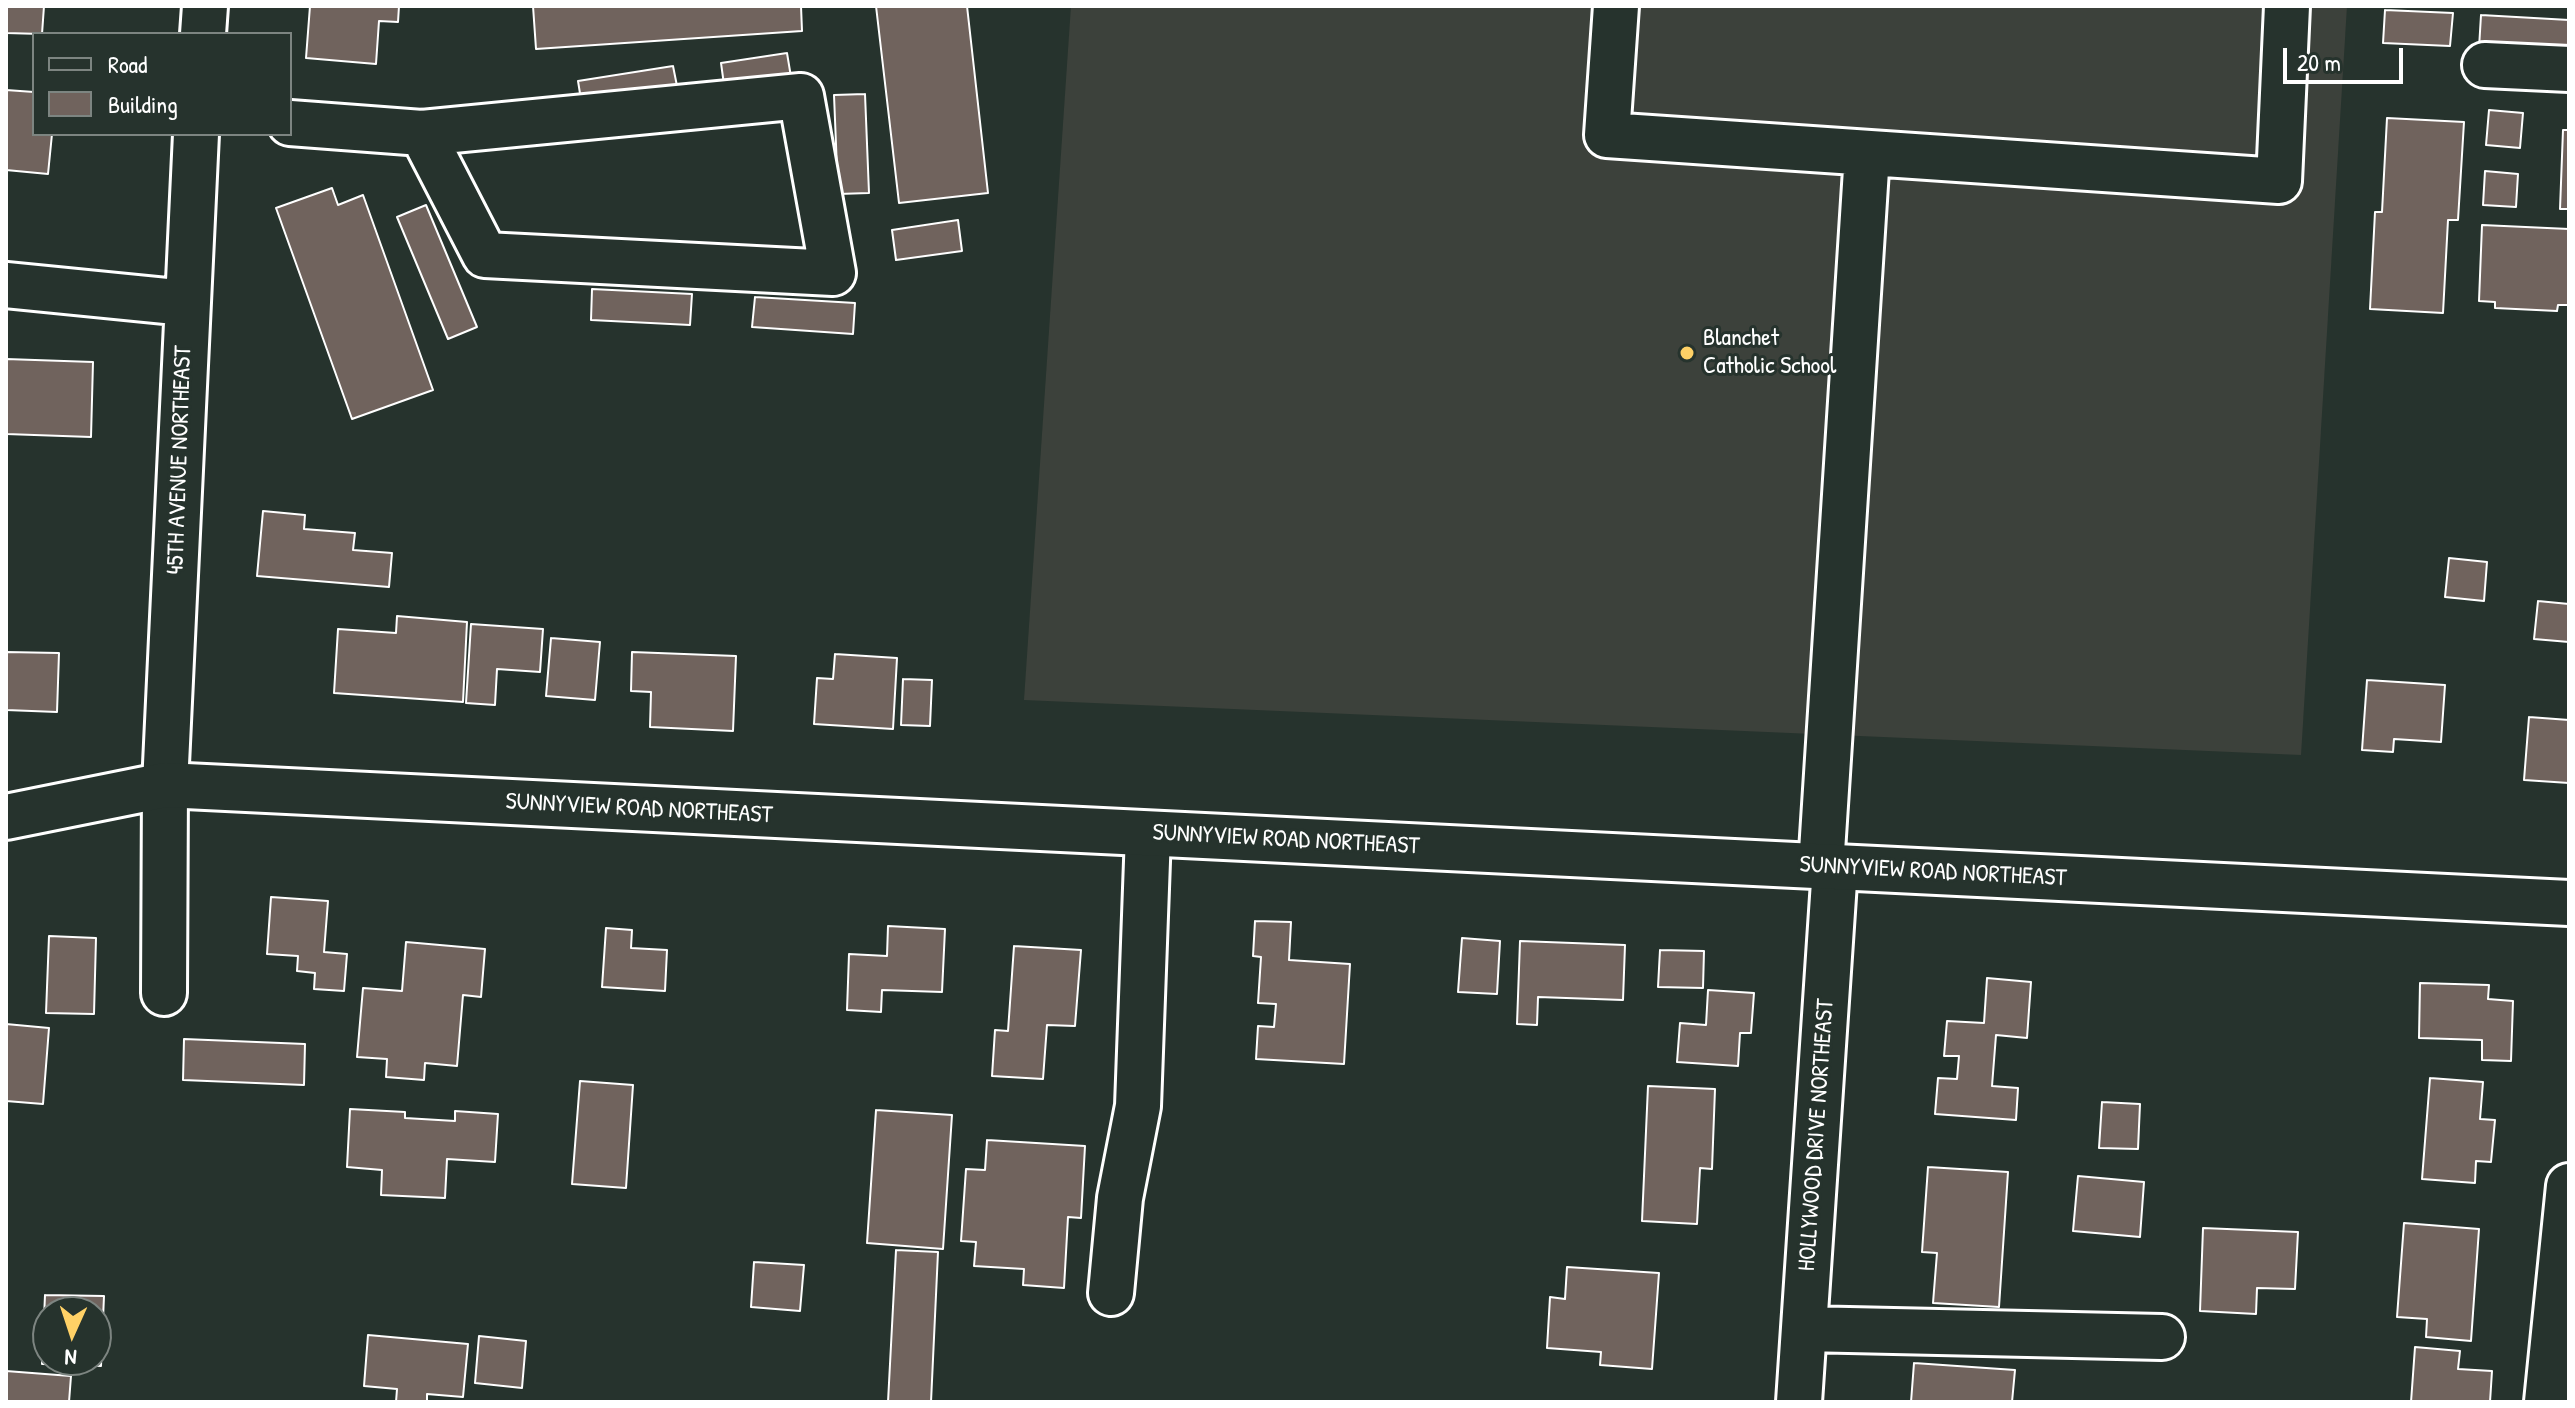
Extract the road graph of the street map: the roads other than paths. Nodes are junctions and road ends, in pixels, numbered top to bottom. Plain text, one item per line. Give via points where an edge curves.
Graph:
1 (205, 6) edge
2 (1616, 6) edge
3 (2287, 6) edge
4 (203, 32) edge
5 (2485, 65) dead end
6 (2569, 69) edge
7 (292, 123) edge
8 (422, 133) junction
9 (196, 136) edge
10 (1867, 154) junction
11 (6, 285) edge
12 (186, 303) junction
13 (165, 785) junction
14 (6, 817) edge
15 (1148, 834) junction
16 (1828, 867) junction
17 (2569, 903) edge
18 (164, 993) dead end
19 (2569, 1186) edge
20 (1111, 1293) dead end
21 (1804, 1329) junction
22 (2162, 1337) dead end
23 (1799, 1402) edge
24 (2547, 1402) edge

1 - 4 main road
2 - 10 main road via 1607,135
3 - 10 main road via 2279,181
5 - 6 main road
7 - 8 main road
8 - 8 main road via 485,255 833,273 801,96
9 - 12 main road, 45TH AVENUE NORTHEAST
10 - 16 main road, HOLLYWOOD DRIVE NORTHEAST
11 - 12 main road
12 - 13 main road, 45TH AVENUE NORTHEAST
13 - 14 main road, SUNNYVIEW ROAD NORTHEAST
13 - 15 main road, SUNNYVIEW ROAD NORTHEAST
13 - 18 main road, 45TH AVENUE NORTHEAST
15 - 16 main road, SUNNYVIEW ROAD NORTHEAST
15 - 20 main road via 1138,1106 1120,1198
16 - 17 main road, SUNNYVIEW ROAD NORTHEAST
16 - 21 main road, HOLLYWOOD DRIVE NORTHEAST
19 - 24 main road
21 - 22 main road
21 - 23 main road, HOLLYWOOD DRIVE NORTHEAST

